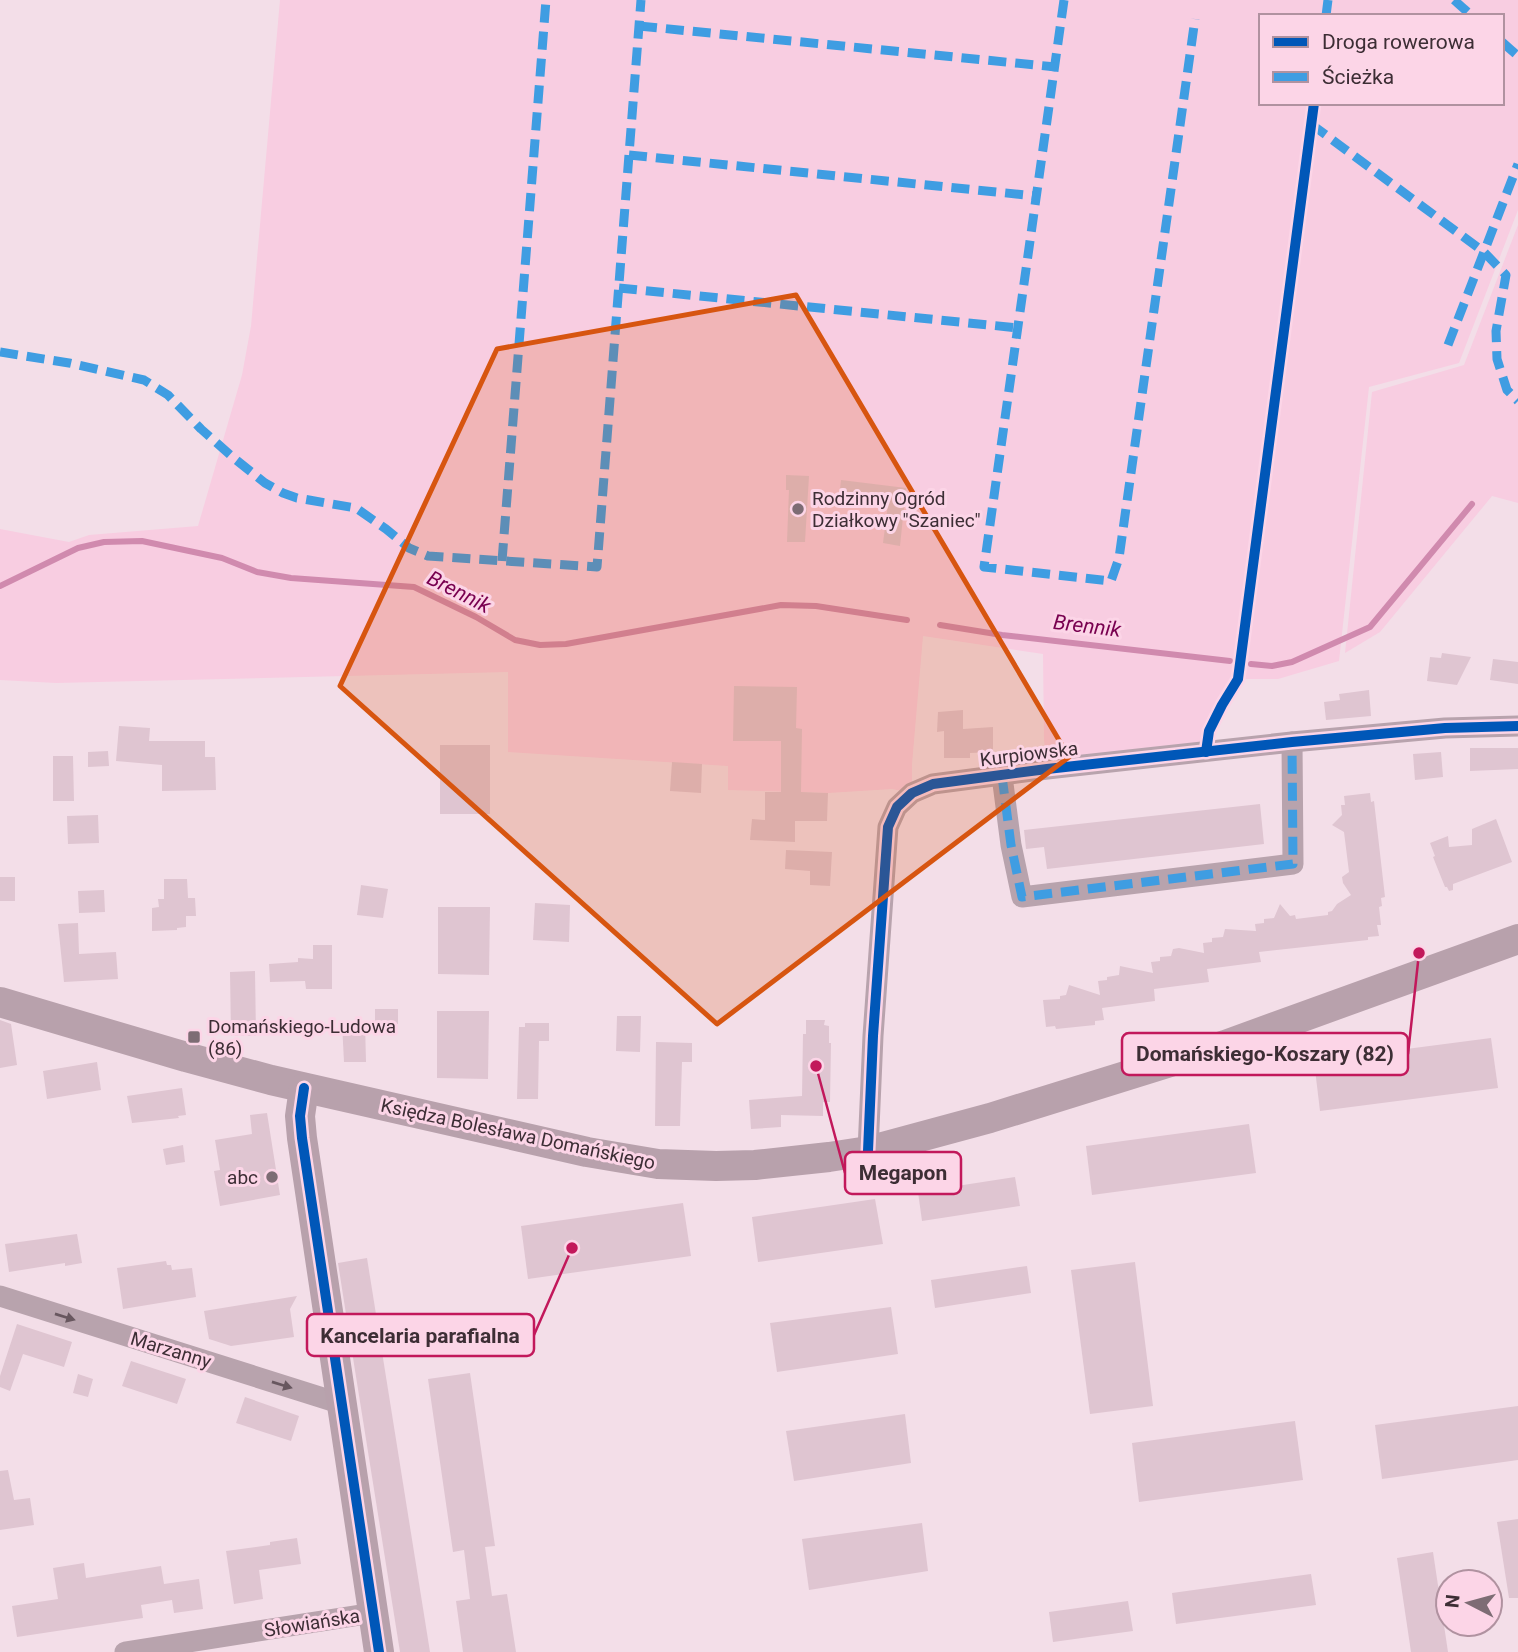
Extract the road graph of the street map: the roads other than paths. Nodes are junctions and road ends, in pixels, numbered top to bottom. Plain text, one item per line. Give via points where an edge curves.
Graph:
1 (1518, 726) edge
2 (1292, 742) junction
3 (1002, 776) junction
4 (1518, 939) edge
5 (0, 1002) edge
6 (304, 1088) junction
7 (868, 1151) junction
8 (0, 1296) edge
9 (342, 1404) junction
10 (373, 1613) junction
11 (125, 1652) edge
12 (379, 1652) edge

1 - 2 street, Kurpiowska
2 - 3 street, Kurpiowska
2 - 3 street via 1293,864 1021,897
3 - 7 street, Kurpiowska via 933,784 912,793 897,807 888,827
4 - 7 main road, Księdza Bolesława Domańskiego via 1225,1045
5 - 6 main road, Księdza Bolesława Domańskiego
6 - 7 main road, Księdza Bolesława Domańskiego via 658,1164 755,1165
6 - 9 main road via 302,1138
8 -> 9 street, Marzanny
9 - 10 main road
10 - 11 street, Słowiańska
10 - 12 main road

